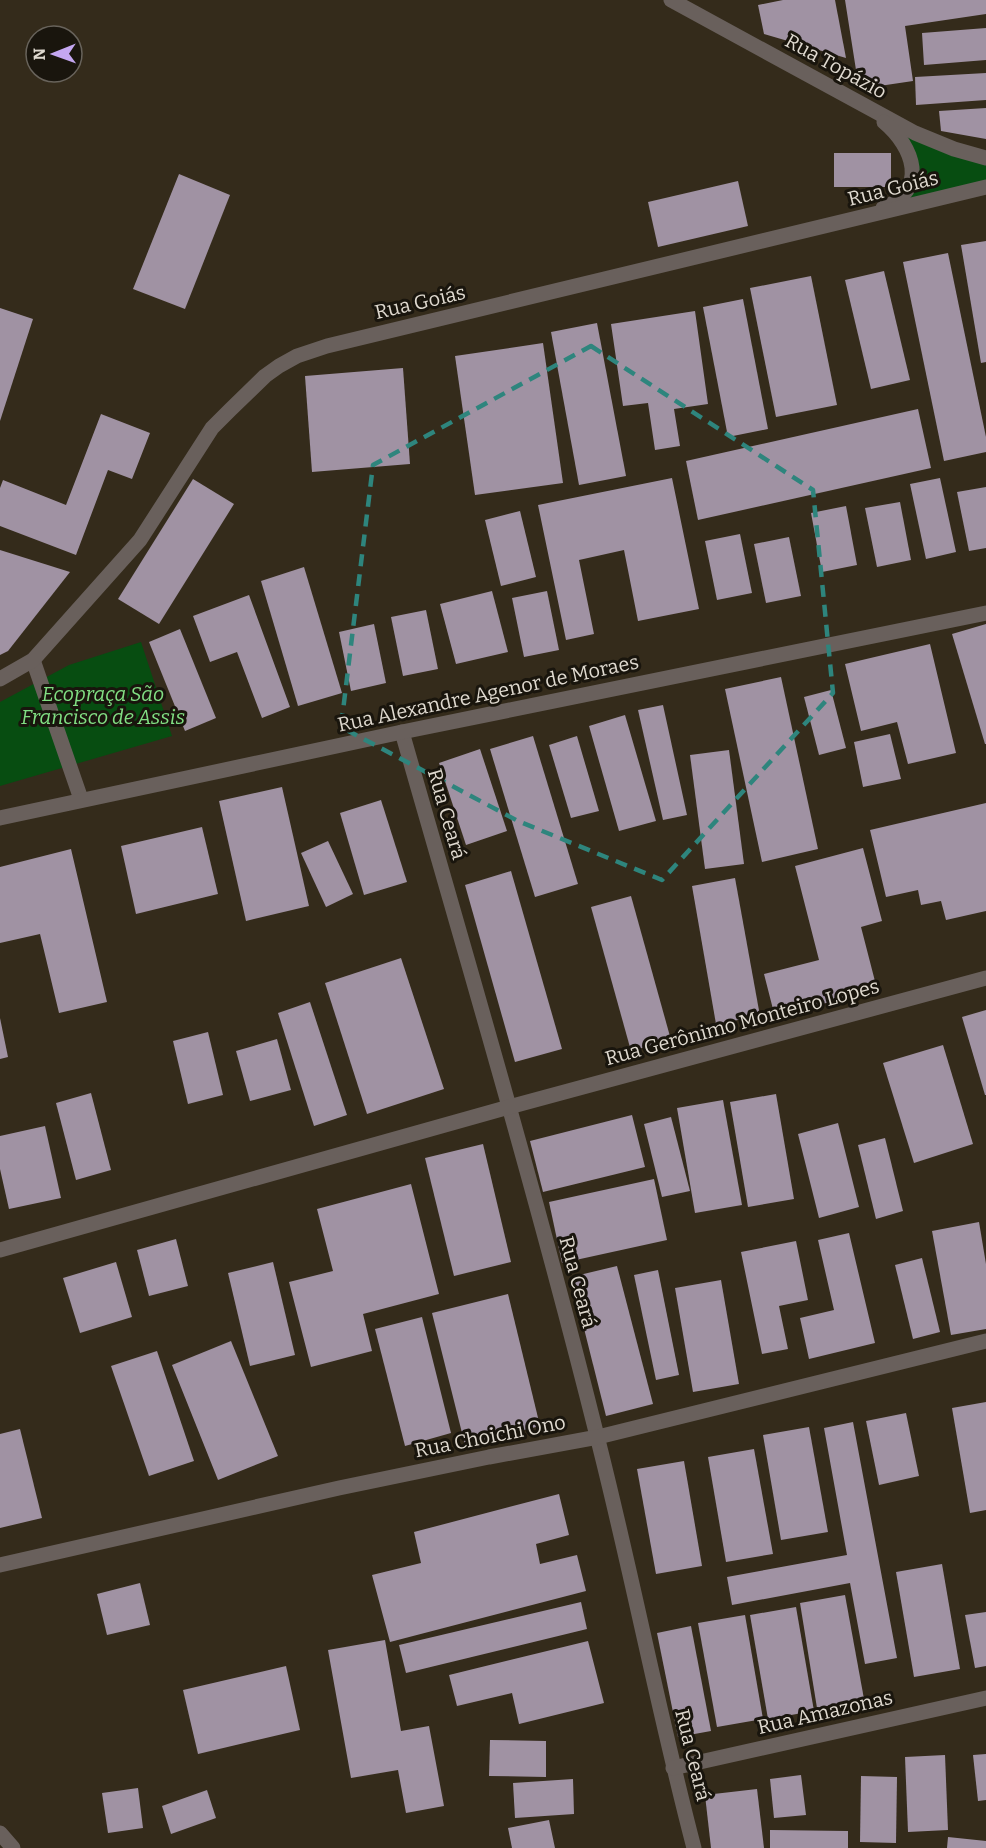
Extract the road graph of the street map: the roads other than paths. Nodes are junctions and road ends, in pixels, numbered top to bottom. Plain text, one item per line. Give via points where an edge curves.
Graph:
1 (671, 0) edge
2 (826, 84) junction
3 (986, 158) edge
4 (986, 187) edge
5 (850, 221) junction
6 (986, 613) edge
7 (33, 660) junction
8 (0, 679) edge
9 (402, 732) junction
10 (81, 799) junction
11 (0, 818) edge
12 (986, 978) edge
13 (509, 1107) junction
14 (0, 1250) edge
15 (986, 1341) edge
16 (598, 1437) junction
17 (0, 1565) edge
18 (986, 1698) edge
19 (673, 1768) junction
20 (0, 1833) edge
21 (14, 1848) edge
22 (694, 1848) edge

1 - 2 street, Rua Topázio
2 - 3 street, Rua Topázio via 915,133
2 - 5 street via 895,131 910,157 912,176 902,196
4 - 5 street, Rua Goiás
5 - 7 street, Rua Goiás via 327,346 288,361 265,376 212,428 140,540
6 - 9 street, Rua Alexandre Agenor de Moraes
7 - 8 street, Rua Goiás
7 - 10 street
9 - 10 street, Rua Alexandre Agenor de Moraes
9 - 13 street, Rua Ceará
10 - 11 street, Rua Alexandre Agenor de Moraes
12 - 13 street, Rua Gerônimo Monteiro Lopes
13 - 14 street, Rua Gerônimo Monteiro Lopes
13 - 16 street, Rua Ceará
15 - 16 street, Rua Choichi Ono
16 - 17 street, Rua Choichi Ono via 489,1456
16 - 19 street, Rua Ceará
18 - 19 street, Rua Amazonas
19 - 22 street, Rua Ceará
20 - 21 street

